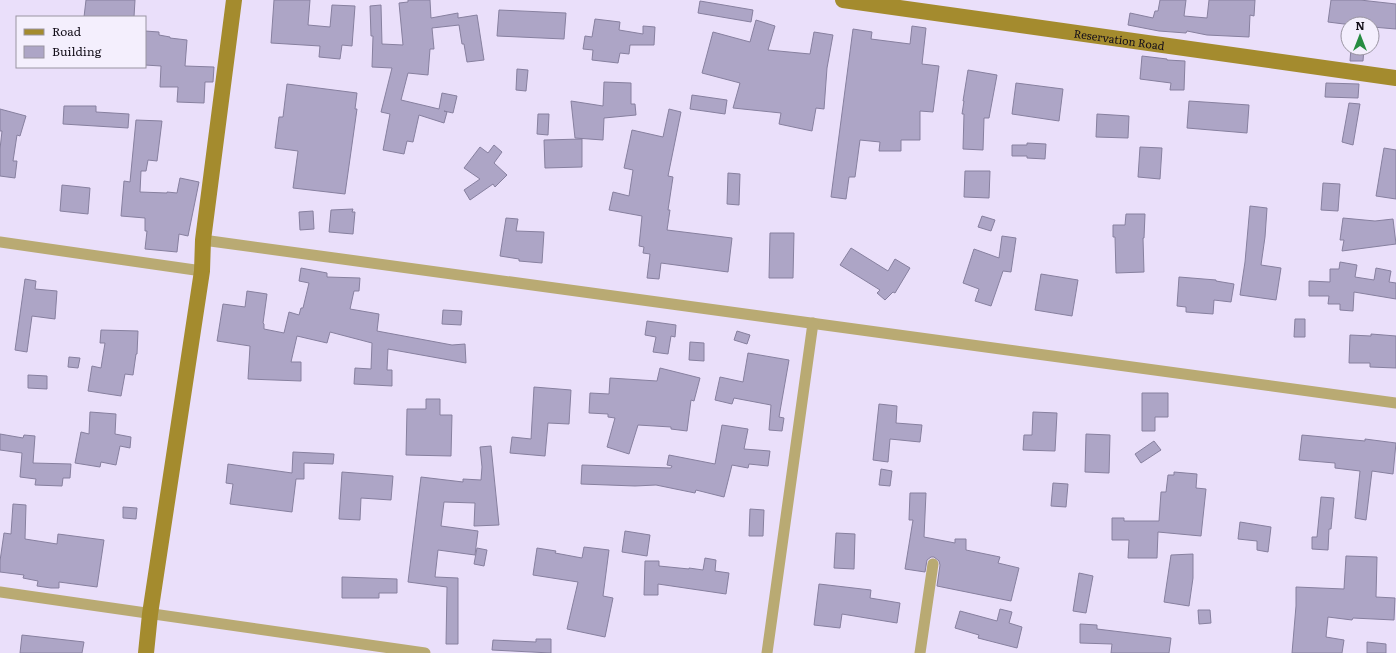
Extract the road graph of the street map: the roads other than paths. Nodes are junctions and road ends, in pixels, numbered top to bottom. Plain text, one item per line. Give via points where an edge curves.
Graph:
1 (234, 0) edge
2 (843, 0) edge
3 (1396, 78) edge
4 (203, 240) junction
5 (0, 242) edge
6 (202, 271) junction
7 (813, 323) junction
8 (1396, 404) edge
9 (933, 564) dead end
10 (0, 592) edge
11 (150, 614) junction
12 (146, 653) edge
13 (425, 653) edge
14 (767, 653) edge
15 (920, 653) edge

1 - 4 street
2 - 3 street, Reservation Road
4 - 6 street
4 - 7 street
5 - 6 street
6 - 11 street
7 - 8 street
7 - 14 street
9 - 15 street
10 - 11 street
11 - 12 street
11 - 13 street

